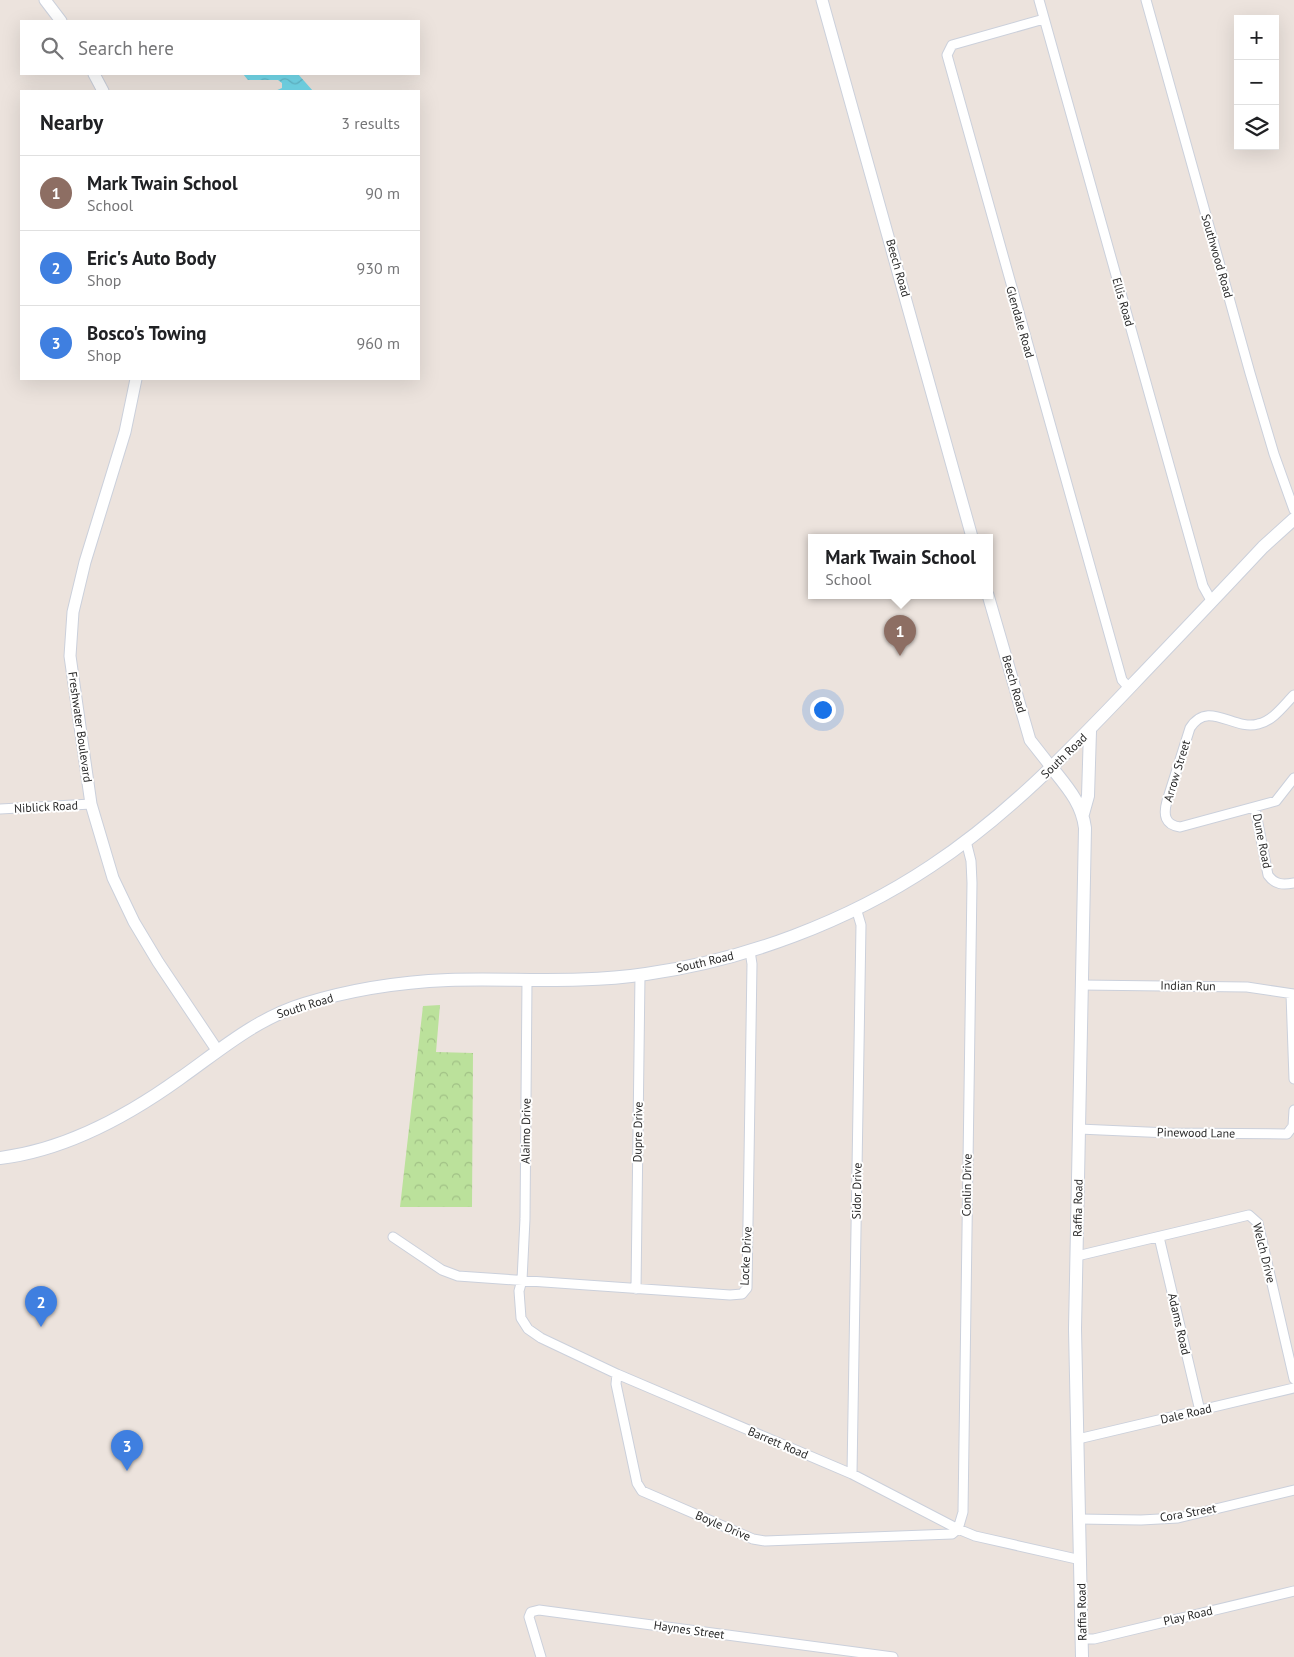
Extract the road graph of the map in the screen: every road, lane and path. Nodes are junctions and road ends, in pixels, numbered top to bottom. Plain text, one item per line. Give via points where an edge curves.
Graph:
1 (45, 0) edge
2 (822, 0) edge
3 (1039, 0) edge
4 (1146, 0) edge
5 (1044, 19) junction
6 (60, 20) edge
7 (95, 75) edge
8 (102, 90) edge
9 (136, 380) edge
10 (1294, 510) edge
11 (1294, 519) edge
12 (971, 534) edge
13 (989, 599) edge
14 (1212, 602) junction
15 (1129, 688) junction
16 (1294, 694) edge
17 (1090, 731) junction
18 (1052, 768) junction
19 (1294, 778) edge
20 (91, 804) junction
21 (1255, 808) junction
22 (0, 809) edge
23 (1083, 814) junction
24 (966, 841) junction
25 (1294, 882) edge
26 (856, 908) junction
27 (750, 951) junction
28 (640, 975) junction
29 (527, 981) junction
30 (1081, 985) junction
31 (1292, 994) edge
32 (218, 1050) junction
33 (1294, 1079) edge
34 (1294, 1110) edge
35 (1079, 1129) junction
36 (0, 1158) edge
37 (393, 1237) dead end
38 (1159, 1237) junction
39 (1077, 1256) junction
40 (522, 1280) junction
41 (636, 1289) junction
42 (617, 1374) junction
43 (1294, 1379) edge
44 (1294, 1388) edge
45 (1200, 1411) junction
46 (1078, 1439) junction
47 (852, 1474) junction
48 (1294, 1490) edge
49 (1079, 1519) junction
50 (958, 1529) junction
51 (1081, 1560) junction
52 (1294, 1591) edge
53 (1082, 1639) junction
54 (541, 1657) edge
55 (893, 1657) edge
56 (1082, 1657) edge

1 - 6 street
2 - 12 street, Beech Road
3 - 5 street, Ellis Road
4 - 10 street, Southwood Road via 1257,399
5 - 14 street, Ellis Road via 1202,586
5 - 15 street, Glendale Road via 952,45 947,55 1103,615 1122,680
7 - 8 street
9 - 20 street, Freshwater Boulevard via 125,432 85,562 74,612 70,656
11 - 14 main road, South Road
13 - 18 street, Beech Road via 1030,740
14 - 15 main road, South Road
15 - 17 main road, South Road
16 - 21 street, Arrow Street via 1268,720 1257,725 1213,716 1195,720 1164,811 1166,820 1172,826 1180,827
17 - 18 main road, South Road
17 - 23 main road via 1088,796
18 - 23 main road, Raffia Road
18 - 24 main road, South Road
19 - 21 street, Arrow Street via 1276,801
20 - 22 street, Niblick Road
20 - 32 street, Freshwater Boulevard via 113,878 134,922
21 - 25 street, Dune Road via 1268,875 1273,882 1284,885
23 - 30 main road, Raffia Road
24 - 26 main road, South Road via 931,867
24 - 50 street, Conlin Drive via 972,882 963,1512
26 - 27 main road, South Road
26 - 47 street, Sidor Drive via 861,925
27 - 28 main road, South Road via 707,963
27 - 41 street, Locke Drive via 747,1288 742,1294 730,1295
28 - 29 main road, South Road
28 - 41 street, Dupre Drive
29 - 32 main road, South Road via 446,980 317,1000 266,1019
29 - 40 street, Alaimo Drive
30 - 31 street, Indian Run via 1247,987
30 - 35 main road, Raffia Road
31 - 33 street
32 - 36 main road, South Road via 141,1104 78,1137 32,1153
34 - 35 street, Pinewood Lane via 1293,1126 1287,1134
35 - 39 main road, Raffia Road
37 - 40 street, Locke Drive via 442,1270 458,1276
38 - 39 street, Welch Drive
38 - 43 street, Welch Drive via 1249,1215 1254,1217
38 - 45 street, Adams Road
39 - 46 main road, Raffia Road
40 - 41 street, Locke Drive
40 - 42 street, Barrett Road via 519,1291 521,1318 528,1329
42 - 47 street, Barrett Road
42 - 50 street, Boyle Drive via 616,1384 637,1483 642,1492 753,1540 952,1534
44 - 45 street, Dale Road
45 - 46 street, Dale Road
46 - 49 main road, Raffia Road
47 - 50 street, Barrett Road
48 - 49 street, Cora Street via 1178,1518
49 - 51 main road, Raffia Road
50 - 51 street, Barrett Road
51 - 53 main road, Raffia Road
52 - 53 street, Play Road via 1094,1639
53 - 56 main road, Raffia Road
54 - 55 street, Haynes Street via 529,1617 531,1612 539,1610

